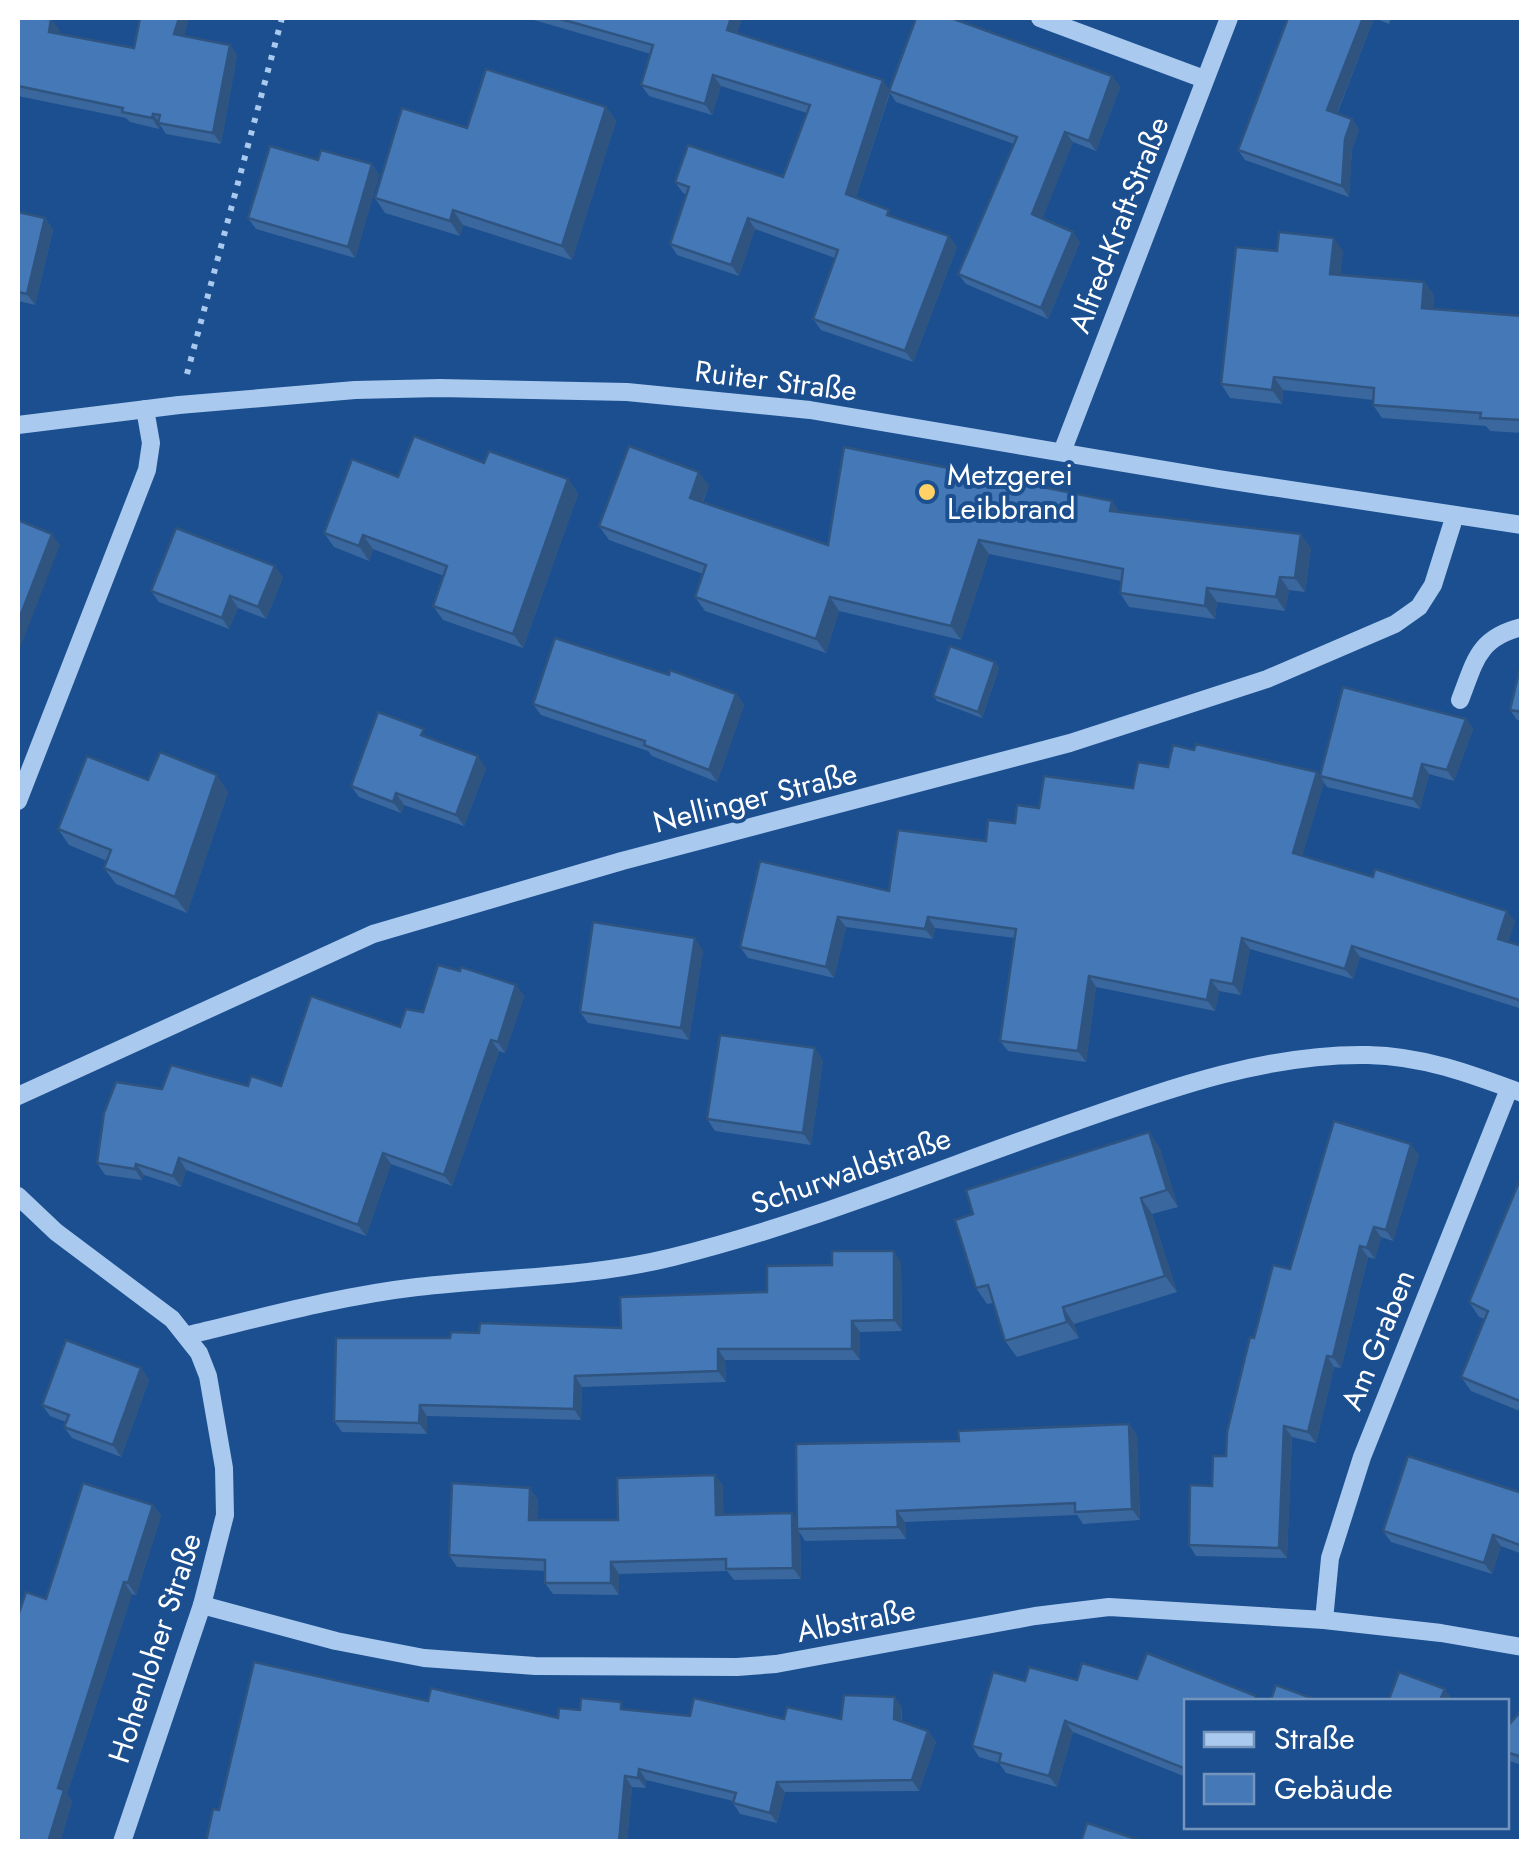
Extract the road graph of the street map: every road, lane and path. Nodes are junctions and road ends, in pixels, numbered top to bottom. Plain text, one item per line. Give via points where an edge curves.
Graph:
1 (282, 18) edge
2 (1040, 18) edge
3 (1229, 18) edge
4 (1204, 79) junction
5 (178, 405) junction
6 (145, 409) junction
7 (18, 425) edge
8 (1062, 452) junction
9 (1455, 515) junction
10 (1522, 525) edge
11 (1522, 627) edge
12 (1460, 700) dead end
13 (18, 801) edge
14 (1516, 1091) edge
15 (18, 1096) edge
16 (18, 1196) edge
17 (188, 1335) junction
18 (202, 1605) junction
19 (1324, 1620) junction
20 (1522, 1647) edge
21 (122, 1842) edge

1 - 5 path
2 - 4 street
3 - 4 street, Alfred-Kraft-Straße
4 - 8 street, Alfred-Kraft-Straße
5 - 6 street, Ruiter Straße
5 - 8 street, Ruiter Straße via 355,390 627,392 810,410
6 - 7 street, Ruiter Straße
6 - 13 street via 147,470
8 - 9 street, Ruiter Straße
9 - 10 street, Ruiter Straße
9 - 15 street, Nellinger Straße via 1433,585 1419,607 1395,624 1267,679 1002,762 373,934
11 - 12 street via 1484,645
14 - 17 street, Schurwaldstraße via 1402,1057 1367,1054 1269,1065 1158,1093 824,1212 671,1257 568,1275 378,1292
14 - 19 street, Am Graben via 1362,1457 1330,1558
16 - 17 street, Hohenloher Straße
17 - 18 street, Hohenloher Straße via 208,1376 226,1493
18 - 19 street, Albstraße via 379,1650 535,1666 776,1664 1109,1607
18 - 21 street, Hohenloher Straße
19 - 20 street, Albstraße

